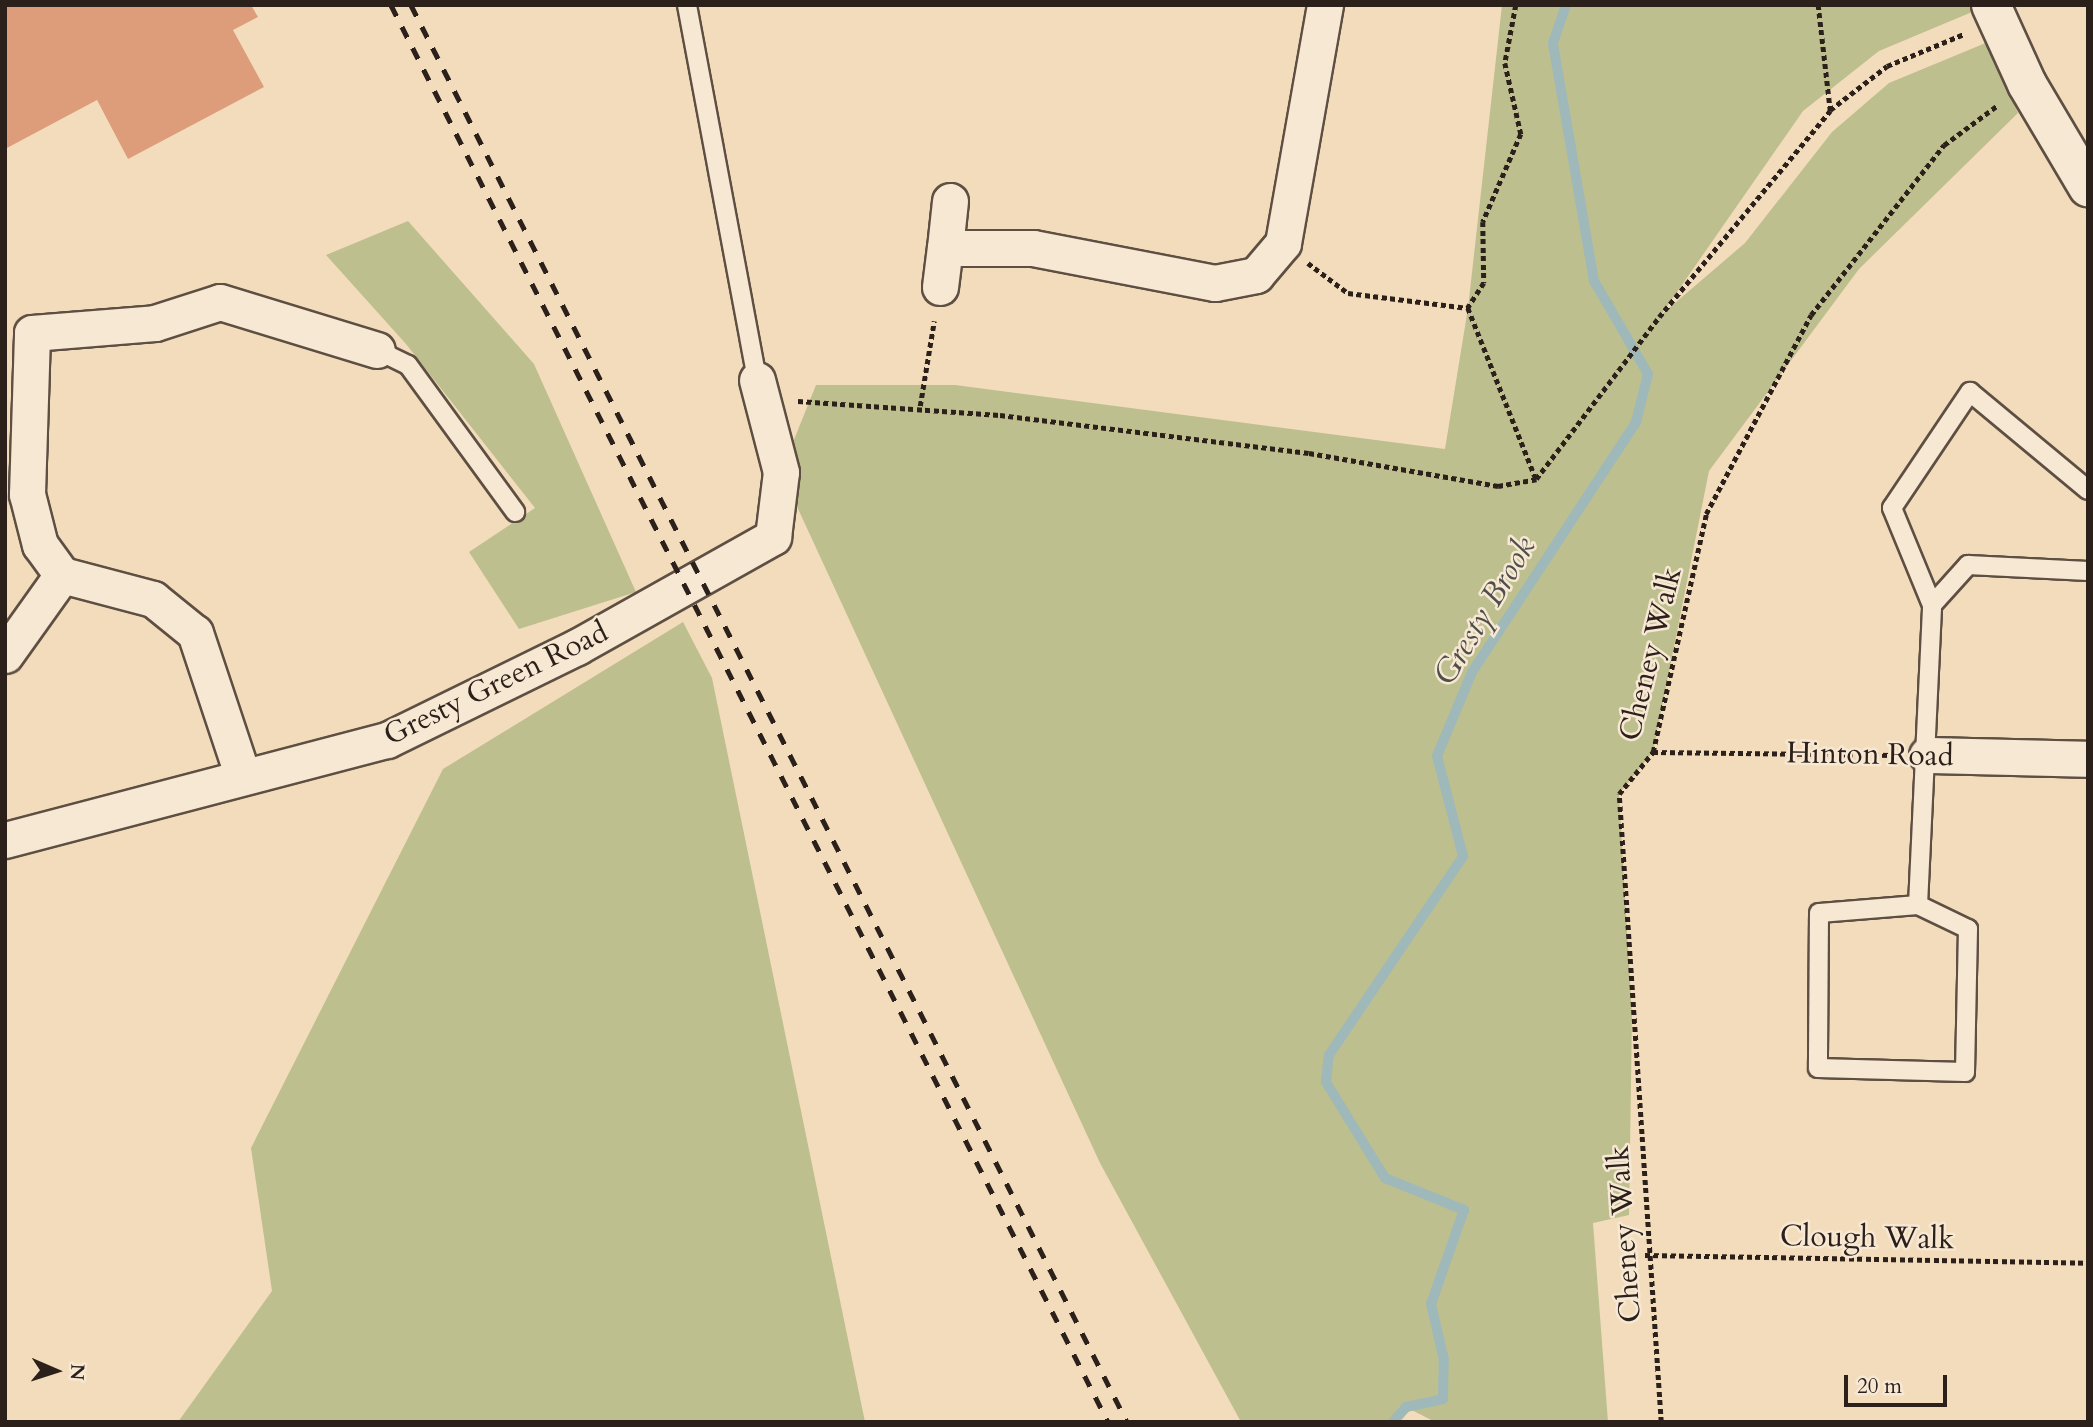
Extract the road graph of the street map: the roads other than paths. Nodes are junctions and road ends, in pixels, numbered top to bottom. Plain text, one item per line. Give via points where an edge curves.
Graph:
1 (687, 5) edge
2 (1325, 5) edge
3 (1996, 12) edge
4 (2088, 187) edge
5 (950, 201) dead end
6 (945, 248) junction
7 (940, 287) road end
8 (19, 332) edge
9 (377, 350) joint
10 (759, 389) joint
11 (2088, 490) edge
12 (515, 512) dead end
13 (2088, 571) edge
14 (62, 575) junction
15 (1932, 605) junction
16 (5, 656) edge
17 (1927, 755) junction
18 (2088, 759) edge
19 (243, 777) junction
20 (5, 840) edge
21 (1918, 905) junction

1 - 10 lane
2 - 6 street via 1283,243 1256,275 1229,283 1033,248
3 - 4 street via 2027,84
5 - 6 street
6 - 7 street
8 - 9 street via 155,323 220,302
8 - 14 street via 27,494 40,545
9 - 12 lane via 408,365
10 - 19 street, Gresty Green Road via 781,471 773,537 577,648 387,740
11 - 15 lane via 1970,392 1892,508
13 - 15 lane via 1968,565
14 - 16 street
14 - 19 street via 153,598 195,633
15 - 17 lane
17 - 18 street, Hinton Road
17 - 21 lane
19 - 20 street, Gresty Green Road
21 - 21 lane via 1819,913 1818,1068 1965,1072 1968,929

